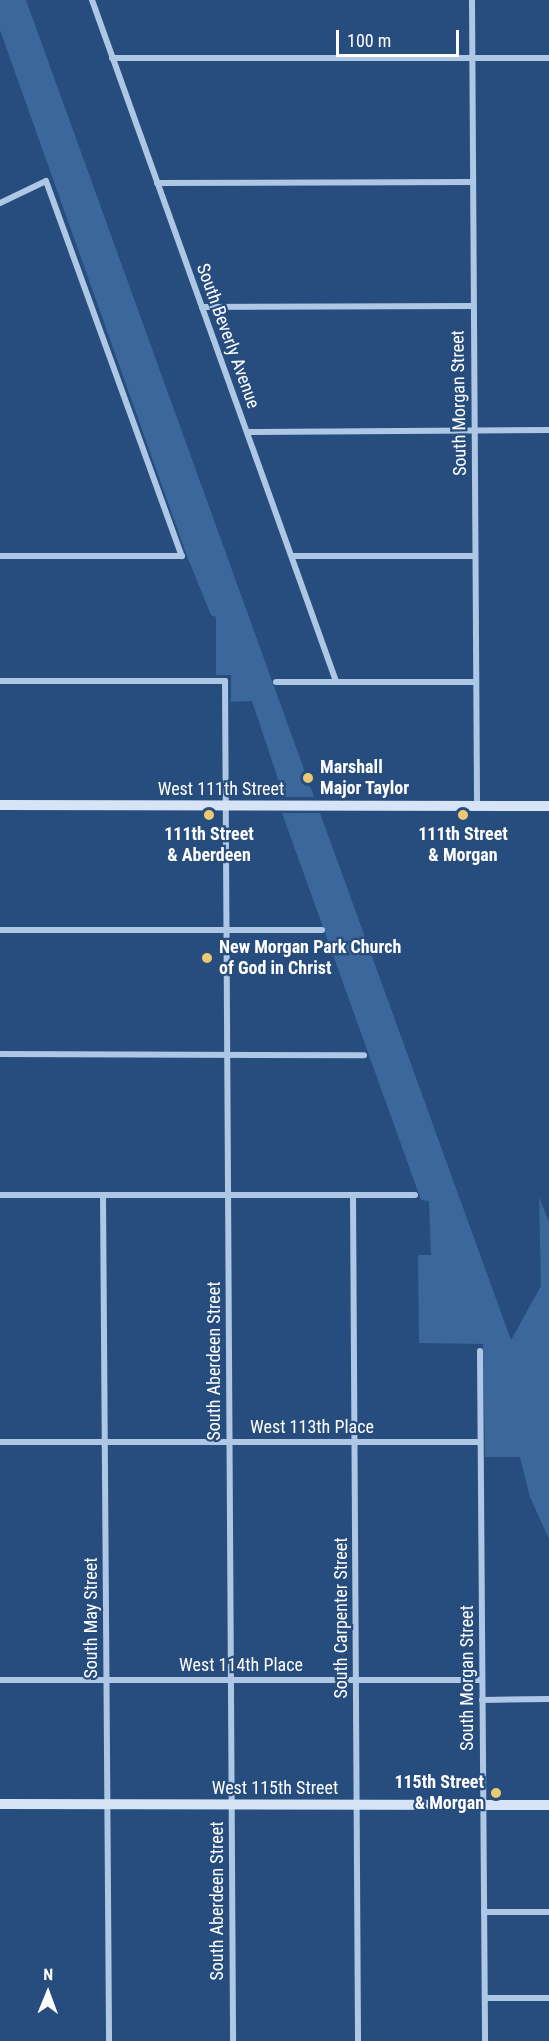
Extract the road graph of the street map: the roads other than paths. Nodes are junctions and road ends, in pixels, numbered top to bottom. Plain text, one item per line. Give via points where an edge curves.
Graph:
1 (92, 0) edge
2 (472, 0) edge
3 (112, 58) junction
4 (472, 58) junction
5 (549, 58) edge
6 (473, 182) junction
7 (157, 183) junction
8 (0, 203) edge
9 (473, 306) junction
10 (202, 307) junction
11 (474, 430) junction
12 (549, 430) edge
13 (247, 432) junction
14 (0, 556) edge
15 (292, 556) junction
16 (475, 556) junction
17 (0, 681) edge
18 (336, 681) junction
19 (276, 682) dead end
20 (476, 682) junction
21 (0, 805) edge
22 (226, 805) junction
23 (477, 806) junction
24 (549, 806) edge
25 (0, 930) edge
26 (227, 930) junction
27 (322, 930) dead end
28 (0, 1054) edge
29 (227, 1054) junction
30 (364, 1055) dead end
31 (0, 1195) edge
32 (103, 1195) junction
33 (228, 1195) junction
34 (353, 1195) junction
35 (415, 1195) dead end
36 (480, 1351) dead end
37 (0, 1442) edge
38 (105, 1442) junction
39 (230, 1442) junction
40 (355, 1442) junction
41 (480, 1442) junction
42 (0, 1680) edge
43 (106, 1680) junction
44 (231, 1680) junction
45 (356, 1680) junction
46 (482, 1680) junction
47 (482, 1700) junction
48 (549, 1700) edge
49 (0, 1804) edge
50 (107, 1804) junction
51 (232, 1804) junction
52 (357, 1804) junction
53 (483, 1804) junction
54 (549, 1804) edge
55 (484, 1912) junction
56 (549, 1912) edge
57 (484, 1998) junction
58 (549, 1998) edge
59 (109, 2041) edge
60 (233, 2041) edge
61 (358, 2041) edge
62 (485, 2041) edge

1 - 3 street, South Beverly Avenue
2 - 4 street, South Morgan Street
3 - 4 street
3 - 7 street, South Beverly Avenue
4 - 5 street
4 - 6 street, South Morgan Street
6 - 7 street
6 - 9 street, South Morgan Street
7 - 10 street, South Beverly Avenue
8 - 14 street via 46,181 182,556
9 - 10 street
9 - 11 street, South Morgan Street
10 - 13 street, South Beverly Avenue
11 - 12 street
11 - 13 street
11 - 16 street, South Morgan Street
13 - 15 street, South Beverly Avenue
15 - 16 street
15 - 18 street, South Beverly Avenue
16 - 20 street, South Morgan Street
17 - 22 street, South Aberdeen Street via 225,681
18 - 19 street
18 - 20 street
20 - 23 street, South Morgan Street
21 - 22 street, West 111th Street
22 - 23 street, West 111th Street
22 - 26 street, South Aberdeen Street
23 - 24 street, West 111th Street
25 - 26 street
26 - 27 street
26 - 29 street, South Aberdeen Street
28 - 29 street
29 - 30 street
29 - 33 street, South Aberdeen Street
31 - 32 street
32 - 33 street
32 - 38 street, South May Street
33 - 34 street
33 - 39 street, South Aberdeen Street
34 - 35 street
34 - 40 street, South Carpenter Street
36 - 41 street, South Morgan Street
37 - 38 street, West 113th Place
38 - 39 street, West 113th Place
38 - 43 street, South May Street
39 - 40 street, West 113th Place
39 - 44 street, South Aberdeen Street
40 - 41 street, West 113th Place
40 - 45 street, South Carpenter Street
41 - 46 street, South Morgan Street
42 - 43 street, West 114th Place
43 - 44 street, West 114th Place
43 - 50 street, South May Street
44 - 45 street, West 114th Place
44 - 51 street, South Aberdeen Street
45 - 46 street, West 114th Place
45 - 52 street, South Carpenter Street
46 - 47 street, South Morgan Street
47 - 48 street
47 - 53 street, South Morgan Street
49 - 50 street, West 115th Street
50 - 51 street, West 115th Street
50 - 59 street, South May Street
51 - 52 street, West 115th Street
51 - 60 street, South Aberdeen Street
52 - 53 street, West 115th Street
52 - 61 street, South Carpenter Street
53 - 54 street, West 115th Street
53 - 55 street, South Morgan Street
55 - 56 street
55 - 57 street, South Morgan Street
57 - 58 street
57 - 62 street, South Morgan Street

